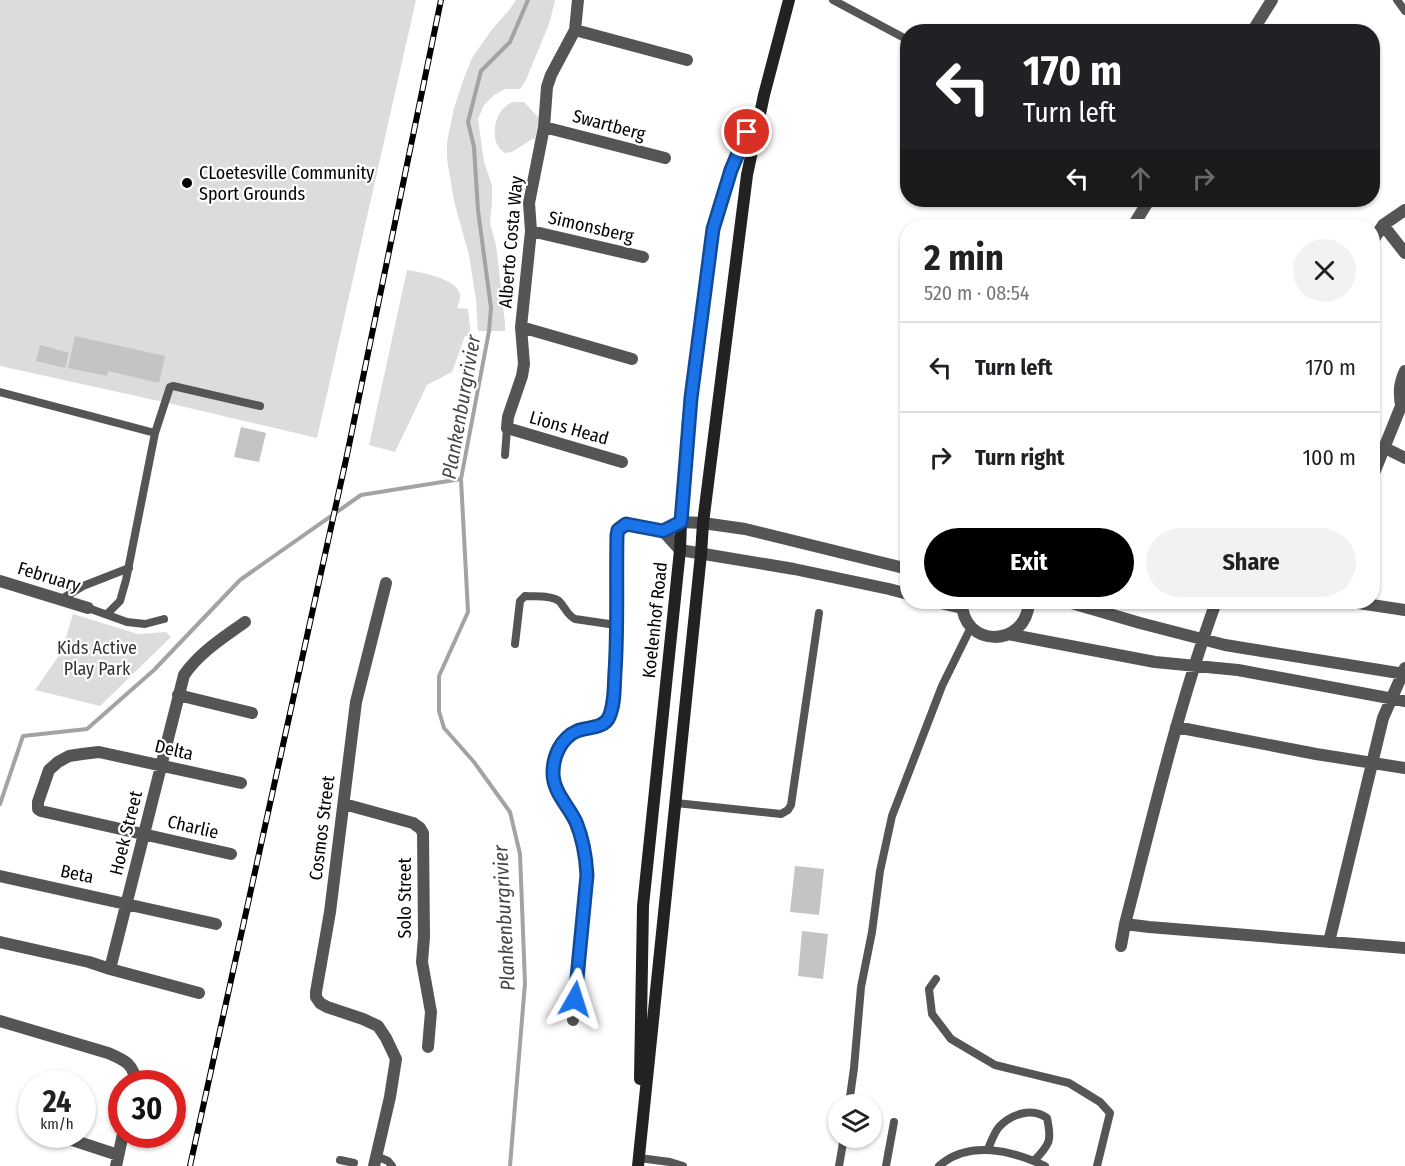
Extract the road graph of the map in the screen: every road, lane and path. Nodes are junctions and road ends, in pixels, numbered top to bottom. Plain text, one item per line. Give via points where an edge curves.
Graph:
1 (578, 0) edge
2 (789, 0) edge
3 (833, 0) edge
4 (1272, 0) edge
5 (1398, 0) edge
6 (1405, 11) edge
7 (1257, 24) edge
8 (575, 30) junction
9 (900, 36) edge
10 (687, 60) dead end
11 (764, 95) junction
12 (544, 127) junction
13 (665, 158) dead end
14 (1405, 210) edge
15 (1383, 225) junction
16 (1380, 230) edge
17 (531, 231) junction
18 (1405, 253) edge
19 (643, 257) dead end
20 (521, 327) junction
21 (632, 359) dead end
22 (1405, 371) edge
23 (0, 392) edge
24 (1403, 404) edge
25 (260, 406) dead end
26 (507, 428) junction
27 (155, 433) junction
28 (1384, 448) junction
29 (505, 455) dead end
30 (1380, 458) edge
31 (1405, 458) edge
32 (622, 462) dead end
33 (681, 522) junction
34 (703, 523) junction
35 (663, 531) junction
36 (680, 550) junction
37 (701, 554) junction
38 (129, 568) junction
39 (900, 568) edge
40 (0, 581) edge
41 (386, 583) dead end
42 (900, 592) edge
43 (60, 600) junction
44 (1380, 606) edge
45 (88, 608) joint
46 (963, 609) edge
47 (1028, 609) edge
48 (1093, 609) edge
49 (1213, 609) edge
50 (1405, 610) edge
51 (107, 614) junction
52 (819, 614) dead end
53 (164, 619) dead end
54 (245, 622) dead end
55 (616, 625) junction
56 (971, 627) junction
57 (1008, 634) junction
58 (1202, 639) junction
59 (515, 644) dead end
60 (1194, 666) junction
61 (1404, 672) edge
62 (178, 695) junction
63 (1399, 700) edge
64 (252, 713) dead end
65 (1176, 728) junction
66 (1372, 763) junction
67 (160, 765) junction
68 (1405, 768) edge
69 (241, 783) dead end
70 (344, 804) junction
71 (675, 804) junction
72 (41, 811) joint
73 (145, 834) junction
74 (231, 854) dead end
75 (0, 876) edge
76 (127, 904) junction
77 (216, 924) dead end
78 (1125, 924) junction
79 (0, 942) edge
80 (1329, 942) junction
81 (1121, 946) dead end
82 (1405, 948) edge
83 (110, 969) junction
84 (936, 979) dead end
85 (199, 993) dead end
86 (573, 1020) dead end
87 (0, 1021) edge
88 (428, 1047) dead end
89 (133, 1070) edge
90 (850, 1094) edge
91 (894, 1122) dead end
92 (86, 1148) edge
93 (842, 1148) edge
94 (988, 1149) junction
95 (340, 1160) dead end
96 (116, 1161) edge
97 (375, 1161) edge
98 (1034, 1161) junction
99 (638, 1162) edge
100 (354, 1163) dead end
101 (392, 1166) edge
102 (683, 1166) edge
103 (839, 1166) edge
104 (886, 1166) edge
105 (939, 1166) edge
106 (1045, 1166) edge
107 (1097, 1166) edge

1 - 8 street, Alberto Costa Way
2 - 11 main road, Koelenhof Road
3 - 9 lane
4 - 7 street
5 - 6 lane
8 - 10 street
8 - 12 street, Alberto Costa Way via 547,87
11 - 33 main road, Koelenhof Road via 731,170 713,229 691,398
11 - 34 main road, Koelenhof Road via 747,176
12 - 13 street, Swartberg
12 - 17 street, Alberto Costa Way via 529,203
14 - 15 street
15 - 16 street
15 - 18 street
17 - 19 street, Simonsberg
17 - 20 street, Alberto Costa Way
20 - 21 street
20 - 26 street, Alberto Costa Way via 524,363
22 - 24 street via 1399,389
23 - 27 lane
24 - 28 street
25 - 27 lane via 171,386
26 - 29 lane, Alberto Costa Way
26 - 32 street, Lions Head
27 - 38 lane
28 - 30 street
28 - 31 street
33 - 34 street
33 - 35 street
33 - 36 main road, Koelenhof Road
34 - 37 main road, Koelenhof Road
34 - 39 street via 745,529
35 - 36 street
35 - 55 street via 626,524 618,530
36 - 37 street
36 - 99 main road, Koelenhof Road via 643,906
37 - 42 street
37 - 71 main road, Koelenhof Road
38 - 43 lane via 83,586
38 - 51 lane via 120,601
40 - 43 street, February
41 - 70 street, Cosmos Street via 356,702
43 - 45 street, February
44 - 50 street
45 - 51 lane
46 - 56 street
47 - 57 street via 1024,620
48 - 58 street
49 - 58 street
51 - 53 lane via 145,624
52 - 71 lane via 788,810 780,814
54 - 62 street, Hoek Street via 192,663
55 - 59 lane via 575,619 554,598 525,596 520,601
55 - 86 street via 609,717 606,722 578,730 565,740 557,751 553,772 556,788 584,845 587,875
56 - 57 street via 988,636
56 - 90 lane via 942,686 892,816 861,987
57 - 60 street
58 - 60 street
58 - 61 street
60 - 63 street via 1238,670
60 - 65 street
61 - 63 street
62 - 64 street
62 - 67 street, Hoek Street
63 - 66 street via 1383,718
65 - 66 street
65 - 78 street
66 - 68 street
66 - 80 street
67 - 69 street, Delta
67 - 72 street, Delta via 99,752 69,756 49,770 38,802
67 - 73 street, Hoek Street
70 - 88 street, Solo Street via 413,823 423,833 422,962 431,1012
70 - 97 street, Cosmos Street via 316,997 327,1007 378,1026 396,1059
71 - 99 main road, Koelenhof Road
72 - 73 street, Charlie
73 - 74 street, Charlie
73 - 76 street, Hoek Street
75 - 76 street, Beta
76 - 77 street, Beta
76 - 83 street, Hoek Street
78 - 80 street
78 - 81 street
79 - 83 street
80 - 82 street
83 - 85 street
84 - 107 lane via 929,989 932,1014 951,1039 995,1065 1069,1083 1110,1113
87 - 89 street via 115,1056
91 - 104 lane
92 - 96 street
93 - 103 lane
94 - 98 lane
94 - 98 lane via 998,1128 1010,1118 1021,1113 1040,1113 1047,1118 1051,1135 1046,1149
94 - 105 lane via 959,1154
95 - 100 lane
97 - 101 lane via 388,1161
98 - 106 lane
99 - 102 lane

